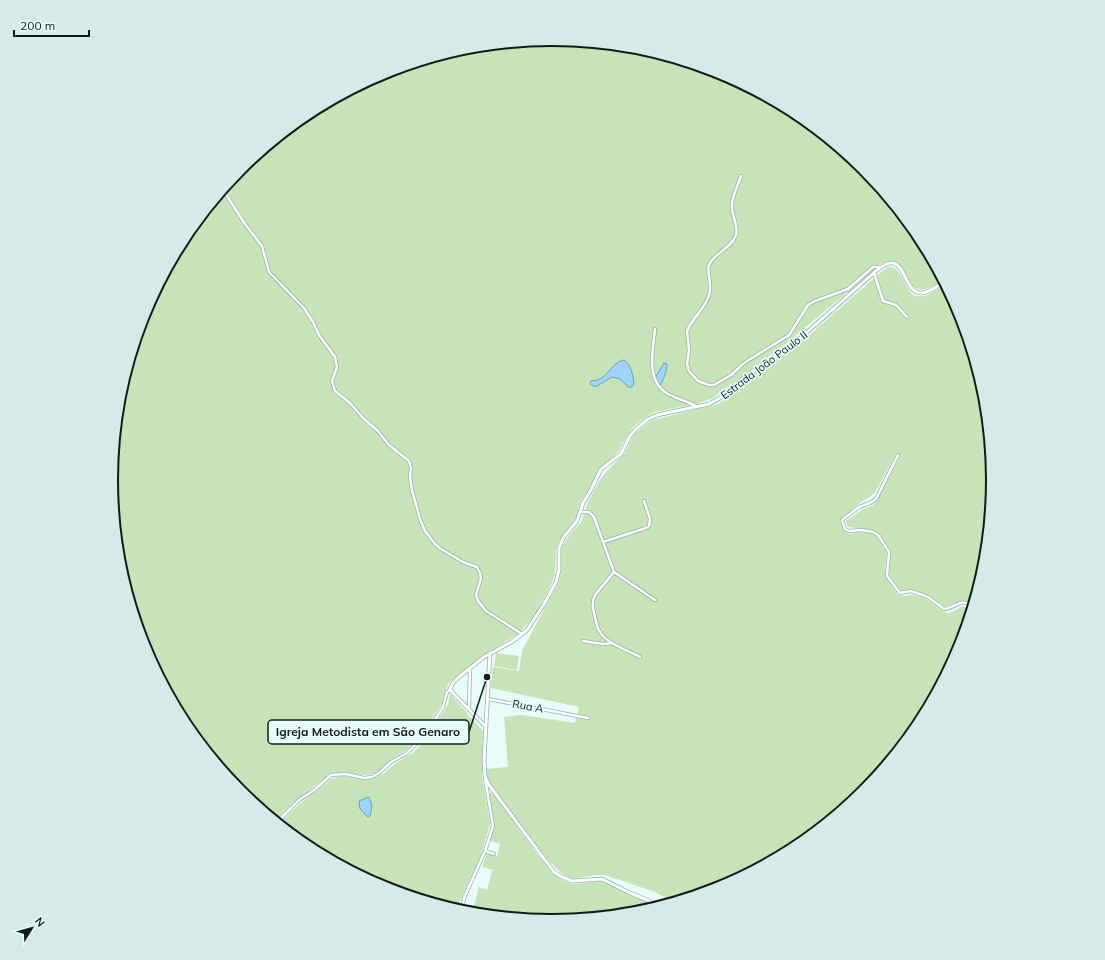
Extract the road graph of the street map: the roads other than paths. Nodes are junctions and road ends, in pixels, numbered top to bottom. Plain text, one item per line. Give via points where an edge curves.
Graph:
1 (742, 176) dead end
2 (226, 194) edge
3 (881, 267) junction
4 (874, 273) junction
5 (940, 284) edge
6 (907, 317) dead end
7 (656, 329) dead end
8 (697, 407) junction
9 (898, 455) dead end
10 (644, 501) dead end
11 (580, 512) junction
12 (603, 542) junction
13 (614, 572) junction
14 (654, 600) dead end
15 (968, 604) edge
16 (523, 634) junction
17 (583, 641) dead end
18 (613, 643) junction
19 (490, 653) junction
20 (640, 657) dead end
21 (470, 668) junction
22 (450, 690) junction
23 (488, 699) junction
24 (469, 710) junction
25 (588, 718) dead end
26 (486, 727) junction
27 (485, 776) junction
28 (281, 818) edge
29 (485, 851) junction
30 (494, 854) dead end
31 (652, 902) edge
32 (463, 905) edge

1 - 3 street via 732,204 737,227 735,236 729,246 709,265 709,296 687,331 688,368 696,379 711,385 728,378 744,363 788,334 808,305 848,289 876,266
2 - 16 street via 262,246 269,272 304,308 335,357 337,367 332,381 335,391 409,461 416,508 426,531 442,549 477,567 481,578 476,595 478,601 486,611
3 - 4 street, Estrada João Paulo II
3 - 5 street via 890,263 896,264 902,270 909,286 918,292
4 - 6 street via 883,301 896,305
4 - 8 street, Estrada João Paulo II via 796,342 746,376 716,401
7 - 8 street via 652,362 656,383 667,394
8 - 11 street, Estrada João Paulo II via 657,415 636,429 621,454 601,469
9 - 15 street via 876,499 843,519 845,529 873,532 878,535 889,552 887,576 900,593 910,591 928,597 944,609 961,602
10 - 12 street via 650,519 649,526
11 - 12 street via 589,512 593,515
11 - 16 street, Estrada João Paulo II via 577,521 561,542 556,582
12 - 13 street
13 - 14 street
13 - 18 street via 595,595 592,604 600,632
16 - 19 street, Estrada João Paulo II
17 - 18 street
18 - 20 street
19 - 21 street, Estrada João Paulo II
19 - 23 street
21 - 22 street, Estrada João Paulo II via 453,683
21 - 24 street
22 - 24 street
22 - 28 street, Estrada João Paulo II via 433,722 411,750 372,777 346,774 331,776 299,800
23 - 25 street, Rua A
23 - 26 street
24 - 26 street
26 - 27 street
27 - 29 street via 493,826
27 - 31 street via 526,835 560,876 572,882 602,879
29 - 30 street
29 - 32 street

